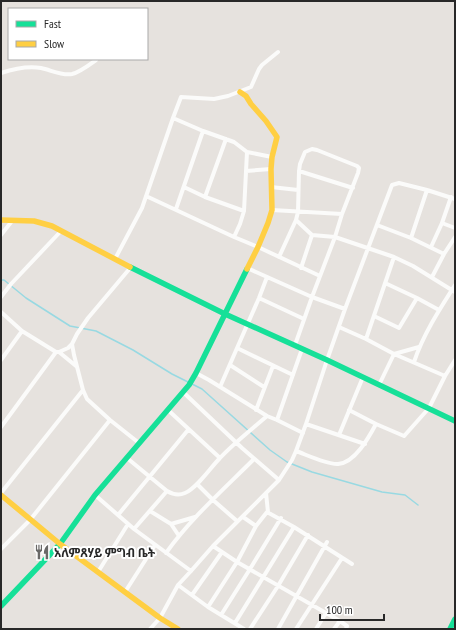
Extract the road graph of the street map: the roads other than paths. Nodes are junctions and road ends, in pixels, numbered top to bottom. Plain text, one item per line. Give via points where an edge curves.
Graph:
1 (278, 52) dead end
2 (96, 60) edge
3 (1, 73) edge
4 (240, 92) junction
5 (173, 118) junction
6 (203, 131) junction
7 (226, 139) junction
8 (247, 152) junction
9 (272, 157) junction
10 (271, 169) junction
11 (246, 171) junction
12 (299, 171) junction
13 (184, 187) junction
14 (272, 187) junction
15 (352, 188) junction
16 (298, 190) junction
17 (427, 190) junction
18 (146, 196) junction
19 (205, 196) junction
20 (453, 198) edge
21 (176, 209) junction
22 (272, 210) junction
23 (244, 211) junction
24 (298, 212) junction
25 (342, 214) junction
26 (1, 220) edge
27 (296, 220) junction
28 (12, 221) junction
29 (442, 223) junction
30 (377, 225) junction
31 (455, 228) edge
32 (61, 231) junction
33 (1, 235) edge
34 (312, 235) junction
35 (234, 237) junction
36 (335, 237) junction
37 (455, 237) edge
38 (412, 238) junction
39 (258, 247) junction
40 (431, 247) junction
41 (369, 249) junction
42 (444, 254) junction
43 (279, 257) junction
44 (394, 258) junction
45 (115, 259) junction
46 (131, 267) junction
47 (248, 268) junction
48 (301, 268) junction
49 (267, 276) junction
50 (320, 276) junction
51 (432, 277) junction
52 (385, 283) junction
53 (455, 285) edge
54 (453, 291) edge
55 (1, 297) edge
56 (312, 297) junction
57 (259, 298) junction
58 (417, 298) junction
59 (345, 309) junction
60 (439, 310) junction
61 (1, 312) edge
62 (225, 314) junction
63 (374, 316) junction
64 (304, 319) junction
65 (248, 324) junction
66 (339, 327) junction
67 (22, 331) junction
68 (366, 339) junction
69 (72, 344) junction
70 (295, 345) junction
71 (419, 347) junction
72 (237, 348) junction
73 (302, 349) junction
74 (58, 352) junction
75 (394, 354) junction
76 (1, 360) edge
77 (327, 360) junction
78 (455, 360) edge
79 (414, 362) junction
80 (230, 365) junction
81 (77, 366) junction
82 (273, 366) junction
83 (196, 373) junction
84 (293, 375) junction
85 (445, 376) junction
86 (363, 377) junction
87 (379, 385) junction
88 (220, 387) junction
89 (264, 387) junction
90 (83, 390) junction
91 (183, 392) junction
92 (429, 408) junction
93 (168, 410) junction
94 (256, 410) junction
95 (349, 410) junction
96 (267, 416) junction
97 (110, 420) junction
98 (277, 420) junction
99 (455, 421) edge
100 (306, 424) junction
101 (376, 424) junction
102 (1, 427) edge
103 (188, 430) junction
104 (303, 433) junction
105 (339, 435) junction
106 (236, 442) junction
107 (139, 443) junction
108 (365, 444) junction
109 (296, 451) junction
110 (127, 458) junction
111 (220, 458) junction
112 (254, 459) junction
113 (149, 476) junction
114 (279, 480) junction
115 (197, 484) junction
116 (167, 491) junction
117 (266, 493) junction
118 (1, 494) edge
119 (95, 495) junction
120 (213, 500) junction
121 (150, 510) junction
122 (268, 512) junction
123 (118, 515) junction
124 (196, 517) junction
125 (243, 517) junction
126 (281, 518) junction
127 (30, 520) junction
128 (237, 521) junction
129 (128, 524) junction
130 (171, 524) junction
131 (256, 526) junction
132 (294, 527) junction
133 (134, 529) junction
134 (308, 535) junction
135 (179, 536) junction
136 (327, 542) dead end
137 (60, 544) junction
138 (155, 545) junction
139 (213, 546) junction
140 (324, 547) junction
141 (1, 550) edge
142 (222, 552) junction
143 (166, 553) junction
144 (342, 558) junction
145 (237, 562) junction
146 (352, 564) dead end
147 (250, 570) junction
148 (191, 571) junction
149 (98, 572) junction
150 (263, 577) junction
151 (178, 586) junction
152 (278, 586) junction
153 (125, 592) junction
154 (192, 595) junction
155 (297, 596) junction
156 (312, 605) junction
157 (1, 606) edge
158 (208, 607) junction
159 (326, 613) junction
160 (221, 615) junction
161 (160, 618) junction
162 (455, 619) edge
163 (340, 621) junction
164 (235, 623) junction
165 (150, 629) edge
166 (178, 629) edge
167 (244, 629) edge
168 (250, 629) edge
169 (278, 629) edge
170 (296, 629) edge
171 (316, 629) edge
172 (334, 629) edge
173 (346, 629) edge
174 (450, 629) edge

1 - 4 street via 262,65 252,85
2 - 3 street via 72,74 32,67
4 - 5 street via 214,99 181,97
4 - 9 street via 246,96 277,136
5 - 6 street
5 - 18 street
6 - 7 street
6 - 13 street
7 - 8 street
7 - 19 street
8 - 9 street
8 - 11 street
9 - 10 street
10 - 11 street
10 - 14 street
11 - 23 street
12 - 15 street
12 - 15 street via 305,152 317,150 358,166
12 - 16 street
13 - 19 street
13 - 21 street
14 - 16 street
14 - 22 street
15 - 25 street
16 - 24 street
17 - 20 street
17 - 30 street via 399,183 392,185
17 - 38 street
18 - 21 street
18 - 45 street
19 - 23 street
20 - 29 street
21 - 35 street
22 - 24 street
22 - 39 street
23 - 35 street
24 - 25 street
24 - 27 street
25 - 36 street
26 - 28 street
27 - 34 street
27 - 43 street
28 - 32 street via 34,221
28 - 33 street
29 - 31 street
29 - 40 street
30 - 38 street
30 - 41 street
32 - 45 street
32 - 55 street
34 - 36 street
34 - 48 street
35 - 39 street
36 - 41 street
36 - 50 street
37 - 42 street
38 - 40 street
39 - 43 street
39 - 47 street
40 - 42 street
41 - 44 street
41 - 59 street
42 - 51 street
43 - 48 street
44 - 51 street
44 - 52 street
45 - 46 street
46 - 62 street
46 - 69 street via 88,318
47 - 49 street
47 - 62 street
48 - 50 street
49 - 56 street
49 - 57 street
50 - 56 street
51 - 54 street
52 - 58 street
52 - 63 street
53 - 54 street
54 - 60 street
56 - 59 street
56 - 64 street
57 - 64 street
57 - 65 street
58 - 60 street
58 - 63 street via 399,328
59 - 66 street
60 - 71 street
61 - 67 street
62 - 65 street
62 - 83 street
63 - 68 street
64 - 70 street
65 - 70 street
65 - 72 street
66 - 68 street
66 - 77 street
67 - 74 street
67 - 76 street
68 - 75 street
69 - 74 street
69 - 81 street
70 - 73 street
71 - 75 street
71 - 79 street
72 - 80 street
72 - 82 street
73 - 77 street
73 - 84 street
74 - 81 street
74 - 102 street
75 - 79 street
75 - 87 street
77 - 86 street
77 - 100 street
78 - 85 street
79 - 85 street
80 - 88 street
80 - 89 street
81 - 90 street
82 - 84 street
82 - 89 street
83 - 88 street
83 - 91 street
84 - 98 street
85 - 92 street
86 - 87 street
86 - 95 street
87 - 92 street
88 - 94 street
89 - 94 street
90 - 97 street via 87,399
90 - 118 street
91 - 93 street
91 - 106 street
92 - 99 street
92 - 101 street via 404,436
93 - 103 street
93 - 107 street
94 - 96 street
95 - 101 street
95 - 105 street
96 - 98 street
96 - 106 street
97 - 107 street
97 - 127 street
98 - 104 street
100 - 104 street
100 - 105 street
101 - 108 street
103 - 111 street
103 - 113 street
104 - 109 street
105 - 108 street
106 - 111 street
106 - 112 street
107 - 110 street
108 - 109 street via 347,461 338,464
109 - 114 street
110 - 113 street
110 - 119 street
111 - 115 street
112 - 114 street
112 - 120 street
113 - 116 street
113 - 123 street
114 - 117 street
115 - 116 street via 182,494
115 - 120 street
116 - 121 street
117 - 122 street
117 - 125 street
118 - 127 street
119 - 123 street
119 - 137 street
120 - 124 street
120 - 128 street
121 - 130 street
121 - 133 street
122 - 126 street
122 - 131 street
123 - 129 street
124 - 130 street
124 - 135 street
125 - 128 street
125 - 131 street
126 - 132 street
126 - 147 street
127 - 137 street
127 - 141 street
128 - 139 street
129 - 133 street
129 - 149 street
130 - 135 street
131 - 145 street
132 - 134 street
132 - 150 street
133 - 138 street
134 - 140 street
134 - 152 street
135 - 143 street
136 - 140 street
137 - 149 street
137 - 157 street
138 - 143 street
138 - 153 street
139 - 142 street
139 - 148 street
140 - 144 street
140 - 155 street
142 - 145 street
142 - 154 street
143 - 148 street
144 - 146 street
144 - 156 street
145 - 147 street
145 - 158 street
147 - 150 street
147 - 160 street
148 - 151 street
149 - 153 street
150 - 152 street
150 - 164 street
151 - 154 street
151 - 161 street
152 - 155 street
152 - 168 street
153 - 161 street
154 - 158 street
155 - 156 street
155 - 169 street
156 - 159 street
156 - 170 street
158 - 160 street
159 - 163 street
159 - 171 street
160 - 164 street
161 - 165 street
161 - 166 street
162 - 174 street
163 - 172 street
163 - 173 street
164 - 167 street

